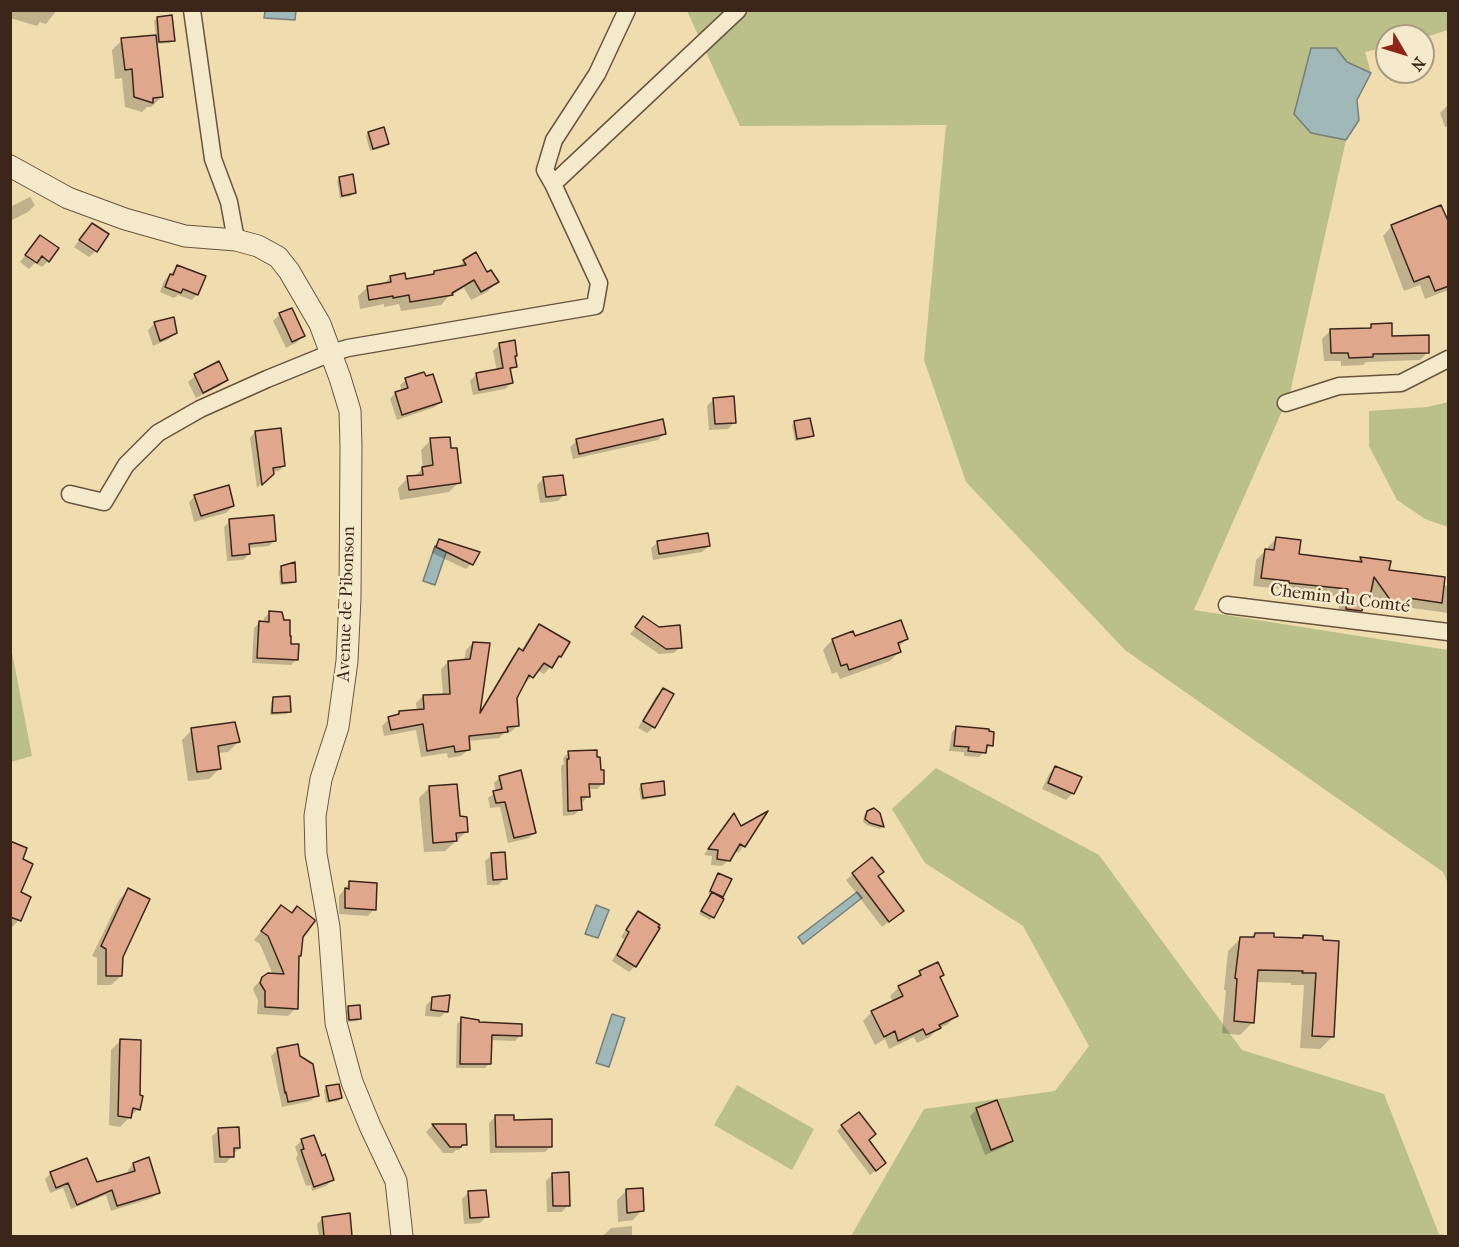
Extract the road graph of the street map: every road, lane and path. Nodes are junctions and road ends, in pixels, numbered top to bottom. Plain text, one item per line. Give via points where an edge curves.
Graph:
1 (192, 10) edge
2 (627, 10) edge
3 (738, 10) edge
4 (10, 166) edge
5 (553, 184) junction
6 (236, 240) junction
7 (331, 353) junction
8 (1449, 359) edge
9 (1286, 403) dead end
10 (70, 494) dead end
11 (1227, 605) dead end
12 (1449, 632) edge
13 (402, 1236) edge

1 - 6 street via 213,159 229,202
2 - 5 street via 597,74 554,140 545,170
3 - 5 street
4 - 6 street, Avenue de Pibonson via 68,198 125,219 185,236
5 - 7 street via 598,283 595,306
6 - 7 street, Avenue de Pibonson via 278,257 320,324
7 - 10 street via 200,409 158,433 126,465 104,502
7 - 13 street, Avenue de Pibonson via 350,411 350,598 338,727 321,779 315,816 316,854 329,927 336,1023 352,1082 396,1181
8 - 9 street via 1401,383 1339,386
11 - 12 street, Chemin du Comté

